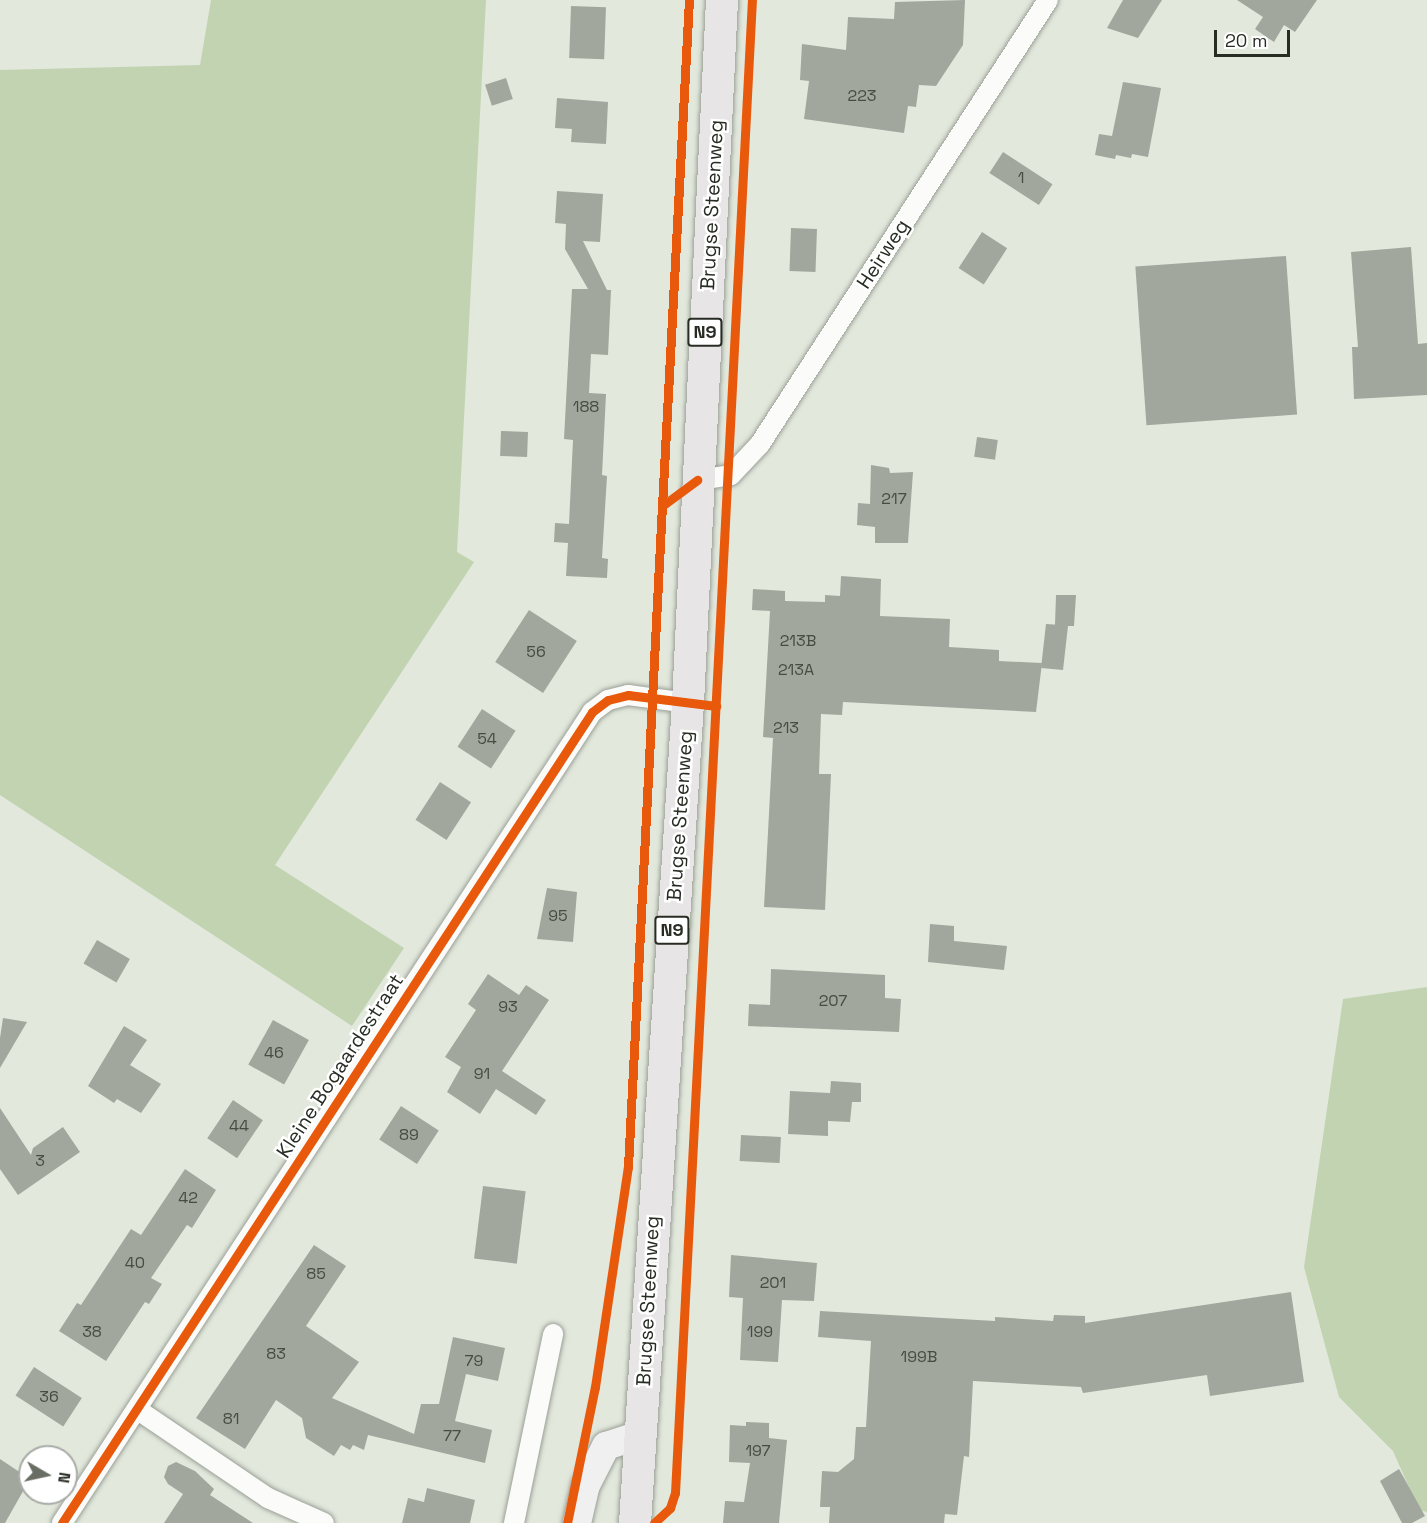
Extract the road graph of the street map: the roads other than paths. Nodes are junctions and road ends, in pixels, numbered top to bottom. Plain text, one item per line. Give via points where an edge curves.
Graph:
1 (722, 0) edge
2 (1048, 0) edge
3 (697, 480) junction
4 (688, 704) junction
5 (553, 1334) dead end
6 (138, 1410) junction
7 (640, 1435) junction
8 (62, 1523) edge
9 (324, 1523) edge
10 (514, 1523) edge
11 (577, 1523) edge
12 (635, 1523) edge

1 - 3 main road, Brugse Steenweg / N9
2 - 3 street, Heirweg via 760,444 731,475
3 - 4 main road, Brugse Steenweg / N9
4 - 6 street, Kleine Bogaardestraat via 628,695 608,700 592,712
4 - 7 main road, Brugse Steenweg / N9
5 - 10 street
6 - 8 street, Kleine Bogaardestraat
6 - 9 street via 268,1498
7 - 11 main road via 606,1446 586,1485
7 - 12 main road, Brugse Steenweg / N9

